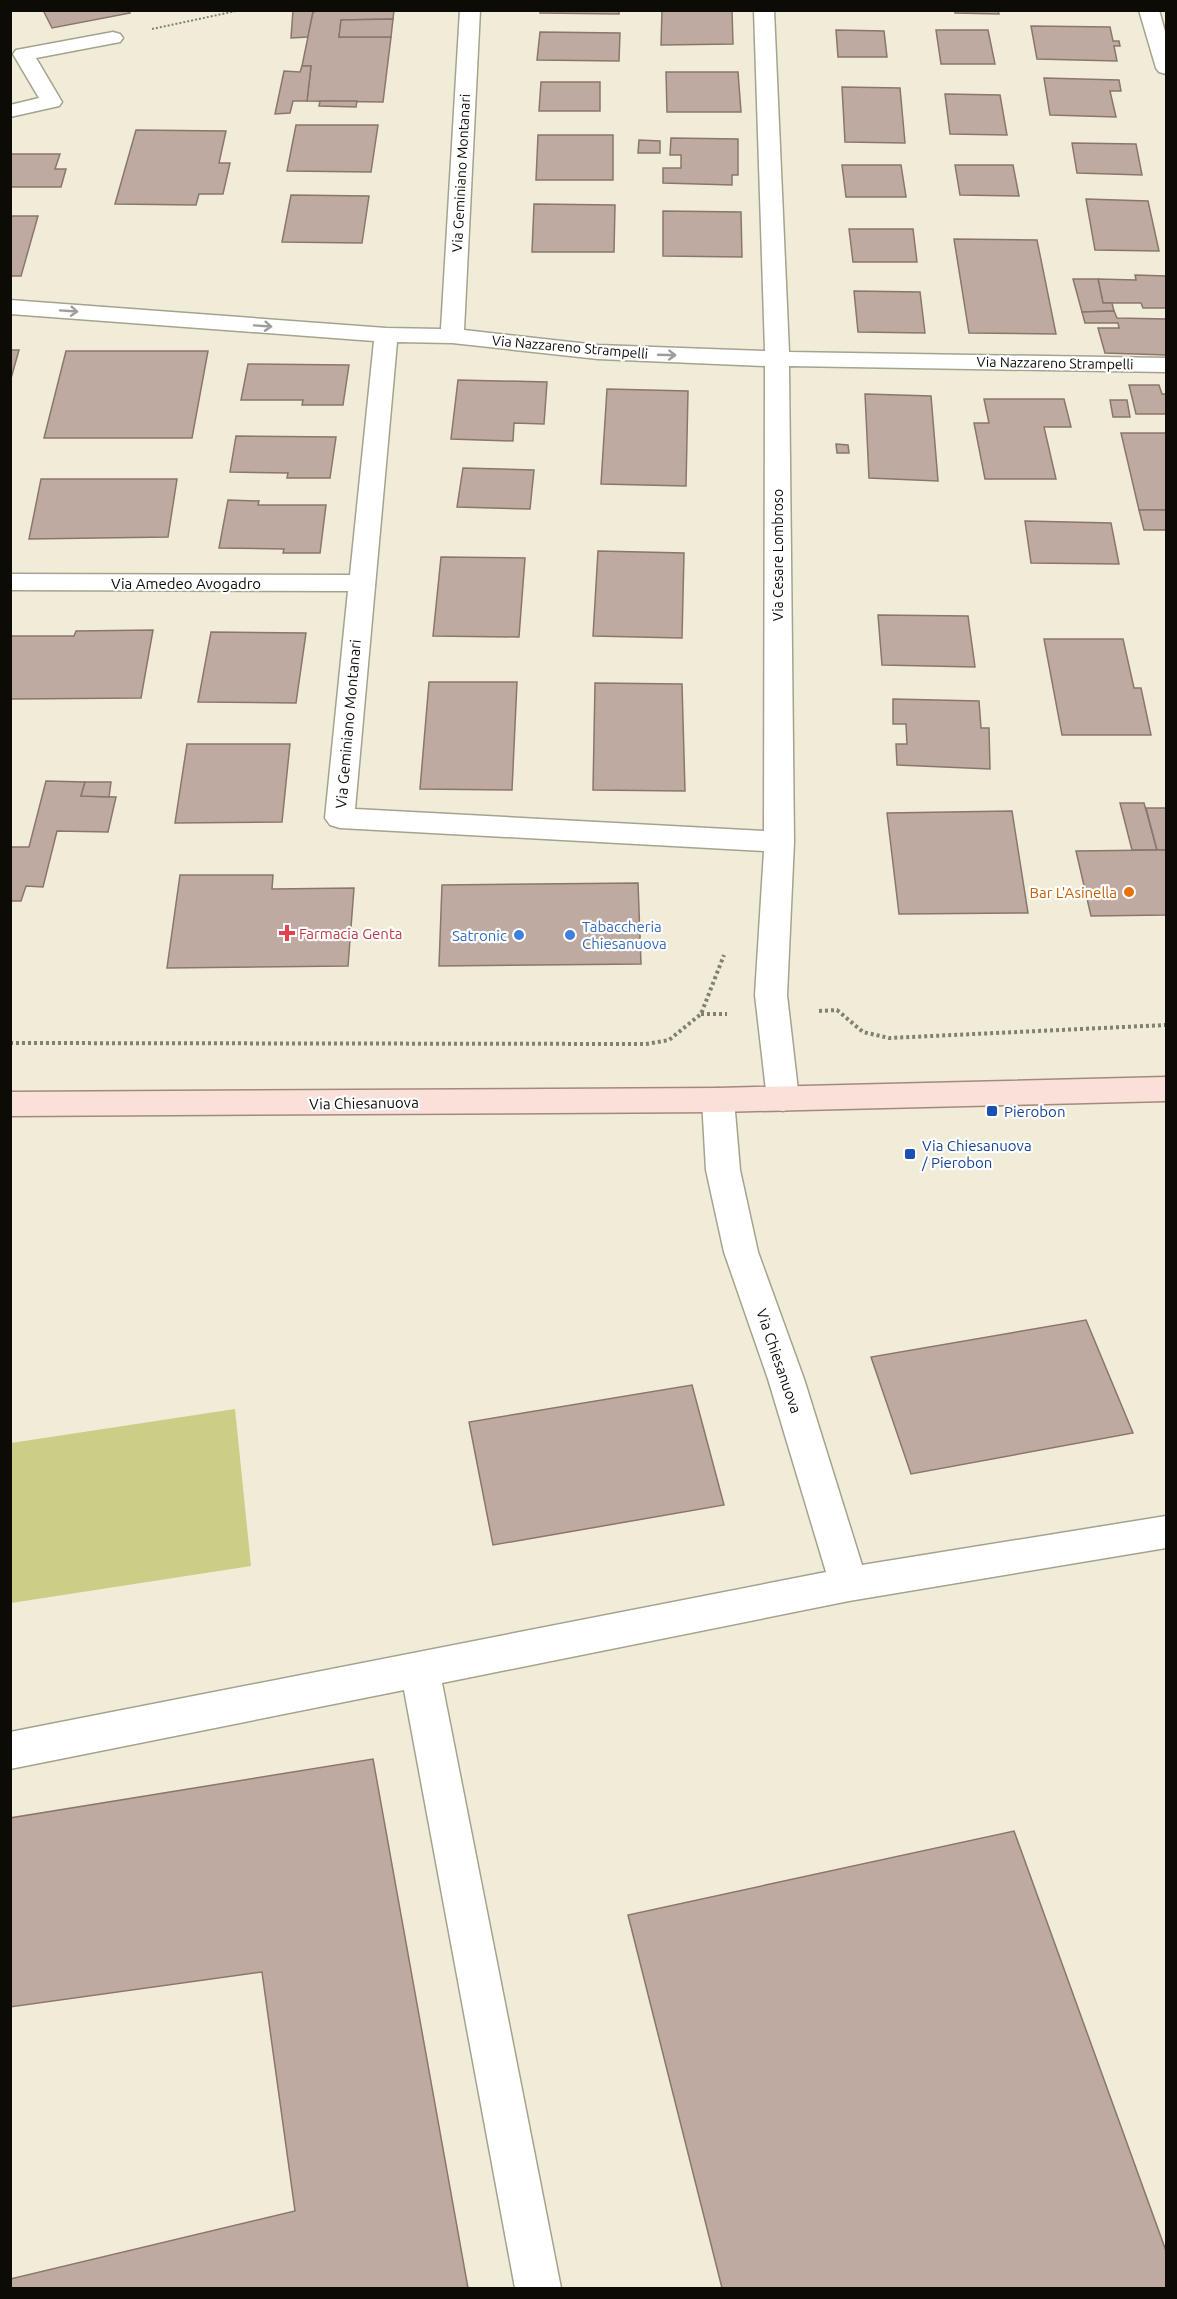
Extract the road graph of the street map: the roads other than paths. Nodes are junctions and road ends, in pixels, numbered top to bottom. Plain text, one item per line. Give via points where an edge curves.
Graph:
1 (470, 10) edge
2 (764, 10) edge
3 (1149, 10) edge
4 (113, 38) road end
5 (1166, 64) edge
6 (10, 111) edge
7 (10, 307) edge
8 (386, 335) junction
9 (453, 336) junction
10 (777, 359) junction
11 (1167, 365) edge
12 (10, 582) edge
13 (361, 583) junction
14 (779, 842) junction
15 (1167, 1089) edge
16 (783, 1099) junction
17 (718, 1100) junction
18 (10, 1104) edge
19 (1167, 1532) edge
20 (849, 1584) junction
21 (420, 1670) junction
22 (10, 1751) edge
23 (538, 2289) edge

1 - 9 street, Via Geminiano Montanari
2 - 10 street, Via Cesare Lombroso
3 - 5 street
4 - 6 street via 19,47 52,102
7 -> 8 street, Via Nazzareno Strampelli
8 - 9 street, Via Nazzareno Strampelli
8 - 13 street, Via Geminiano Montanari
9 -> 10 street, Via Nazzareno Strampelli via 598,352
10 - 11 street, Via Nazzareno Strampelli
10 - 14 street, Via Cesare Lombroso
12 - 13 street, Via Amedeo Avogadro
13 - 14 street, Via Geminiano Montanari via 340,818
14 - 16 street, Via Cesare Lombroso via 771,995
15 - 16 main road, Via Chiesanuova
16 - 17 main road, Via Chiesanuova
17 - 18 main road, Via Chiesanuova
17 - 20 street, Via Chiesanuova via 723,1170 741,1252 786,1379
19 - 20 street
20 - 21 street
21 - 22 street
21 - 23 street

